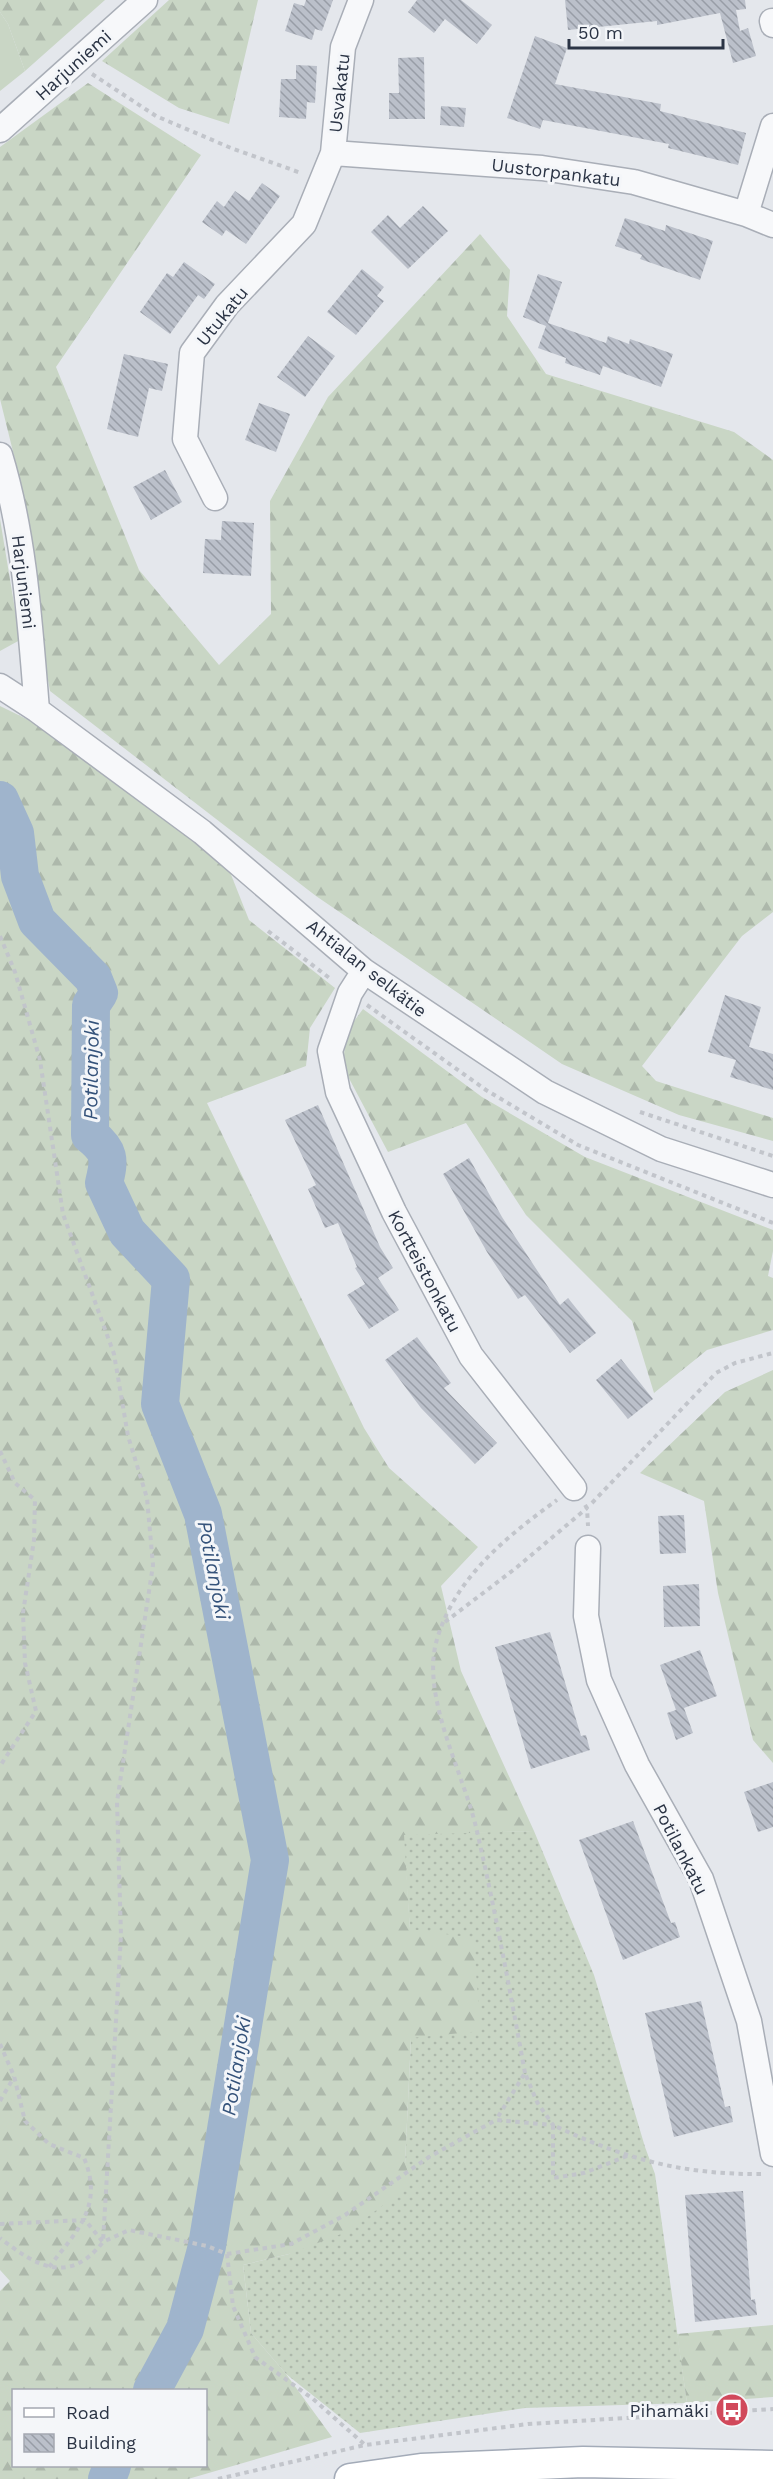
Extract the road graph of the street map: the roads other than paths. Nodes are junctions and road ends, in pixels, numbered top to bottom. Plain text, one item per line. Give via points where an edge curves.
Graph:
1 (145, 0) edge
2 (361, 0) edge
3 (773, 126) edge
4 (0, 130) edge
5 (333, 153) junction
6 (746, 214) junction
7 (773, 225) edge
8 (0, 455) edge
9 (214, 498) dead end
10 (0, 686) edge
11 (38, 710) junction
12 (364, 971) junction
13 (773, 1185) edge
14 (574, 1488) road end
15 (588, 1548) road end
16 (773, 2154) edge
17 (773, 2466) edge
18 (585, 2470) edge
19 (350, 2479) edge

1 - 4 street, Harjuniemi
2 - 5 street, Usvakatu via 343,47
3 - 6 street
5 - 6 street, Uustorpankatu via 542,168 634,182
5 - 9 street, Utukatu via 304,224 227,305 192,353 184,439
6 - 7 street, Uustorpankatu
8 - 11 street, Harjuniemi via 11,492 28,598
10 - 11 street, Ahtialan selkätie
11 - 12 street, Ahtialan selkätie via 202,832
12 - 13 street, Ahtialan selkätie via 545,1092 661,1149
12 - 14 street, Kortteistonkatu via 350,993 330,1051 338,1092 394,1212 471,1356
15 - 16 street, Potilankatu via 586,1616 599,1680 637,1765 701,1879 749,2021
17 - 18 main road
18 - 19 main road via 421,2469

